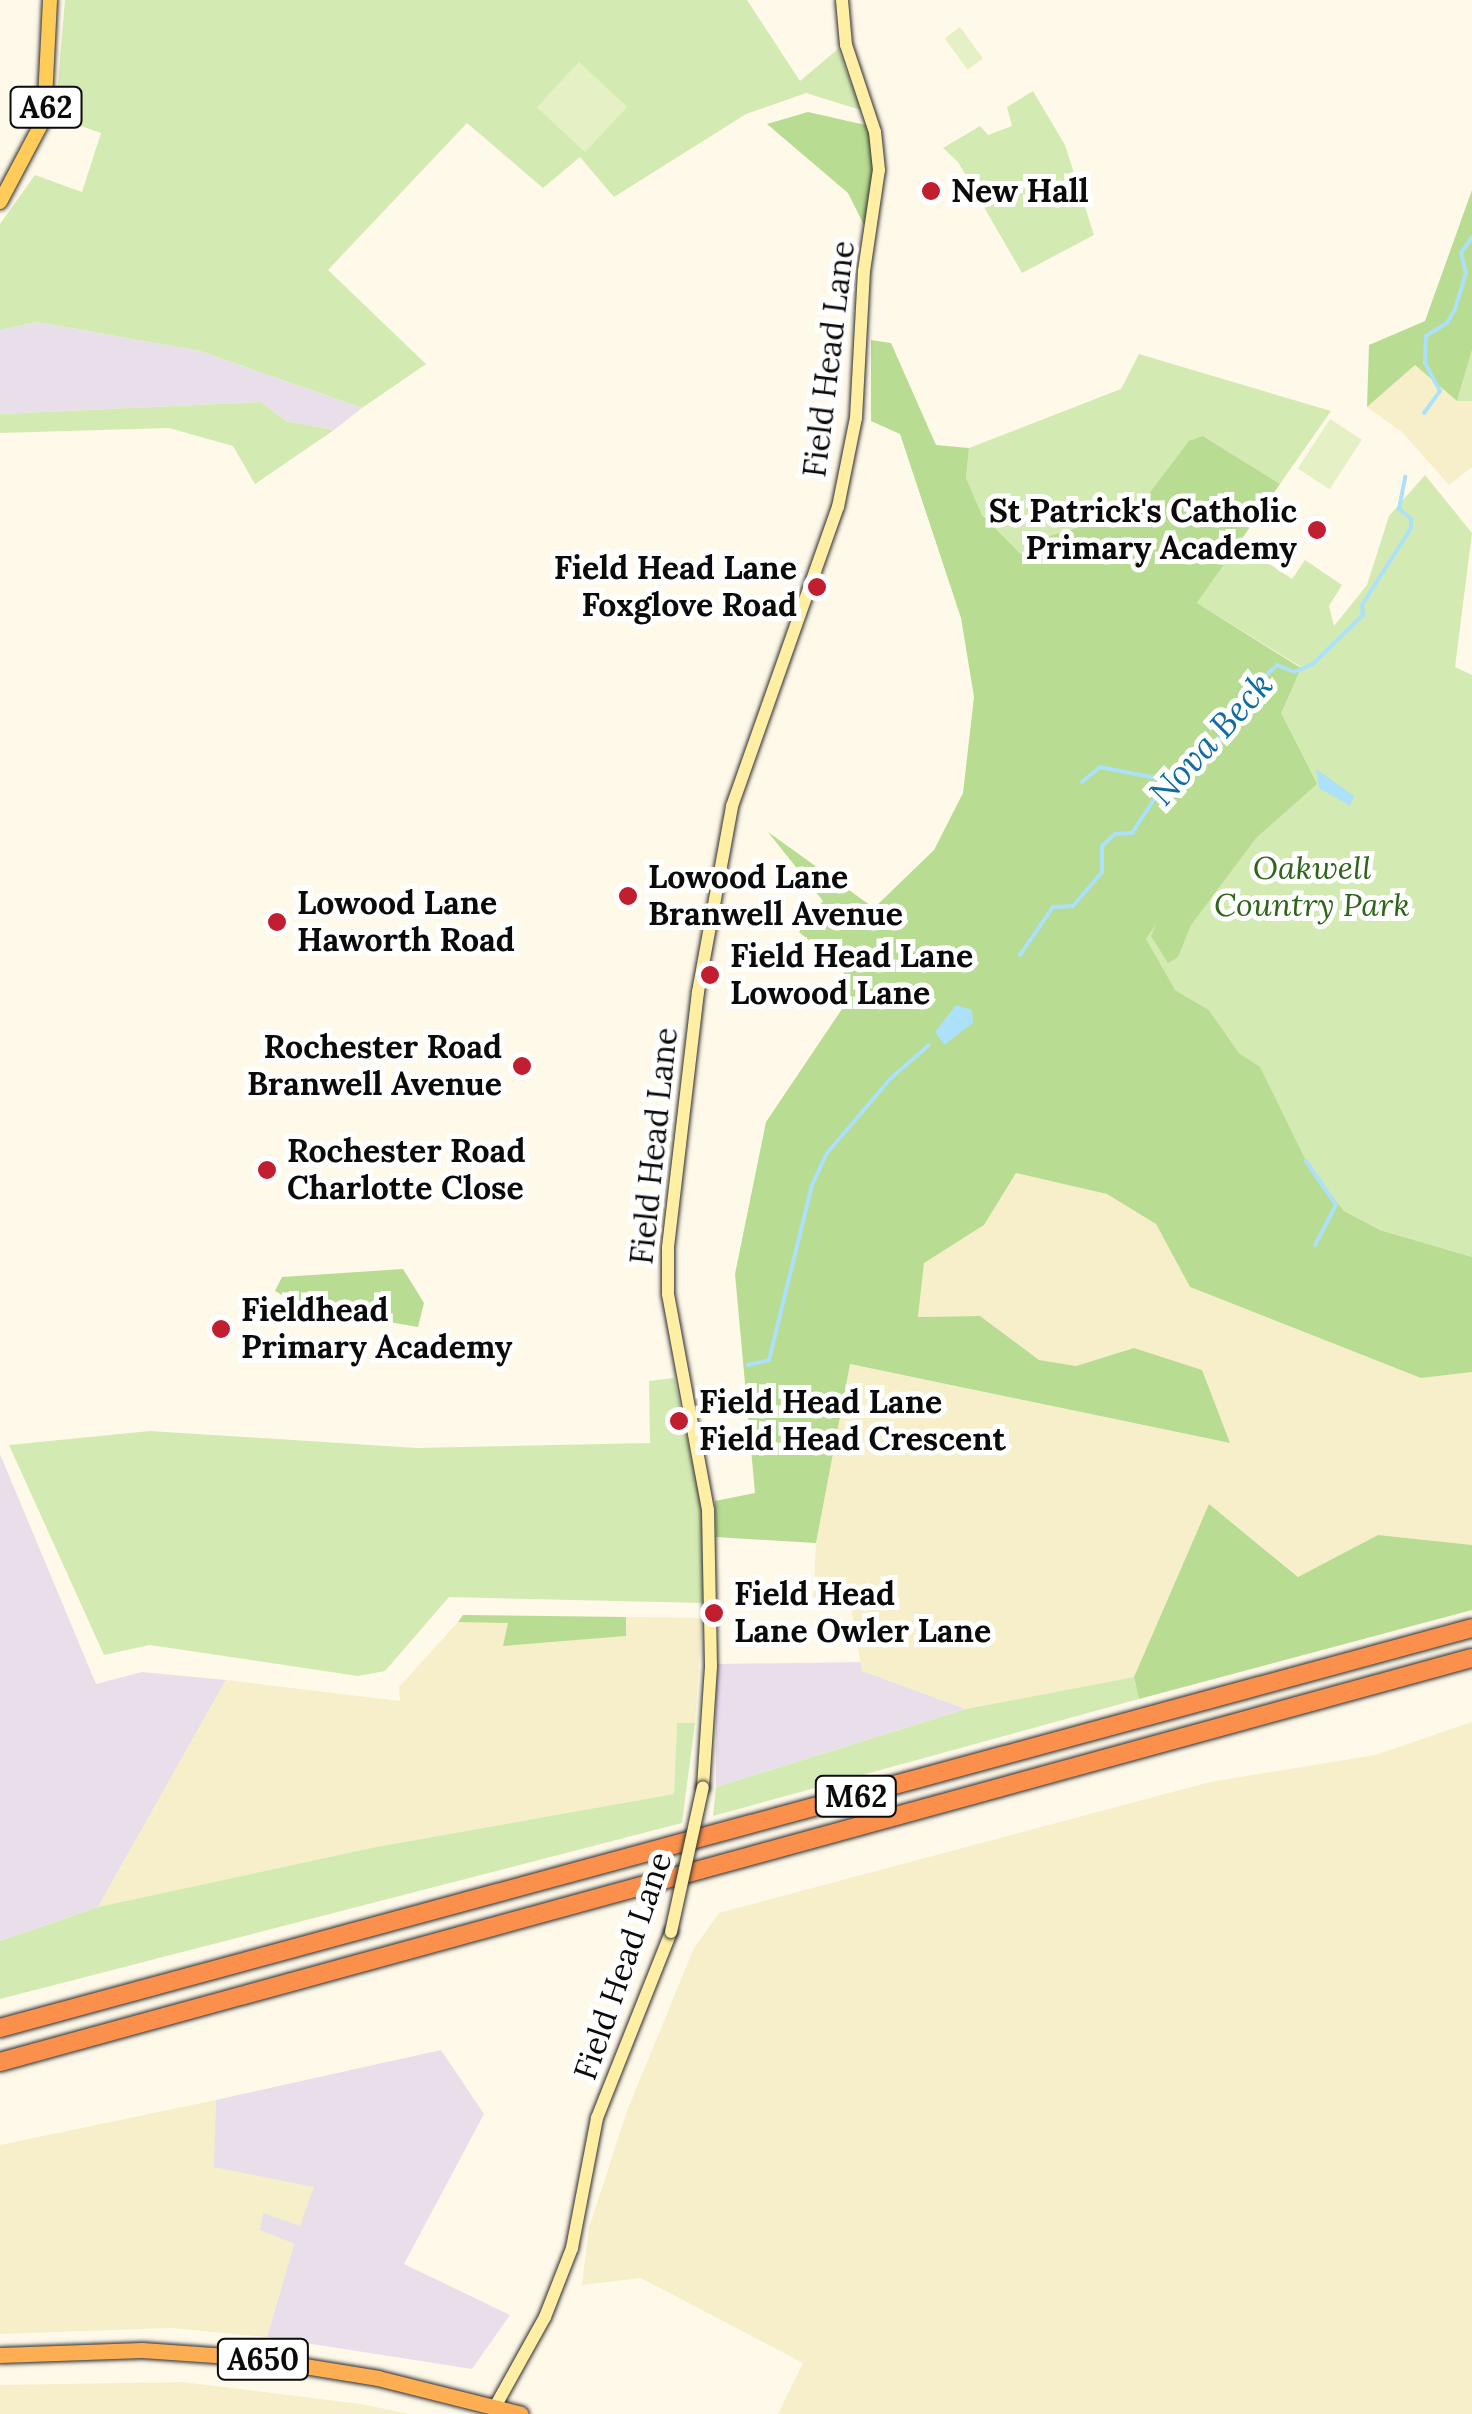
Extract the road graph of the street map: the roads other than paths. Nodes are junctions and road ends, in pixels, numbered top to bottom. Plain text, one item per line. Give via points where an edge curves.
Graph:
1 (50, 0) edge
2 (842, 0) edge
3 (0, 202) edge
4 (1472, 1628) edge
5 (1472, 1658) edge
6 (0, 2028) edge
7 (0, 2062) edge
8 (0, 2355) edge
9 (496, 2405) junction
10 (521, 2414) edge

1 - 3 main road, A62 via 44,120
2 - 9 main road, Field Head Lane, bridge via 846,45 875,132 879,170 864,271 856,418 838,507 732,806 698,992 668,1246 668,1294 708,1510 710,1666 702,1787 671,1932 597,2118 566,2266
4 - 6 highway, M62
5 - 7 highway, M62
8 - 9 highway, A650 via 142,2350 256,2358
9 - 10 highway, A650

